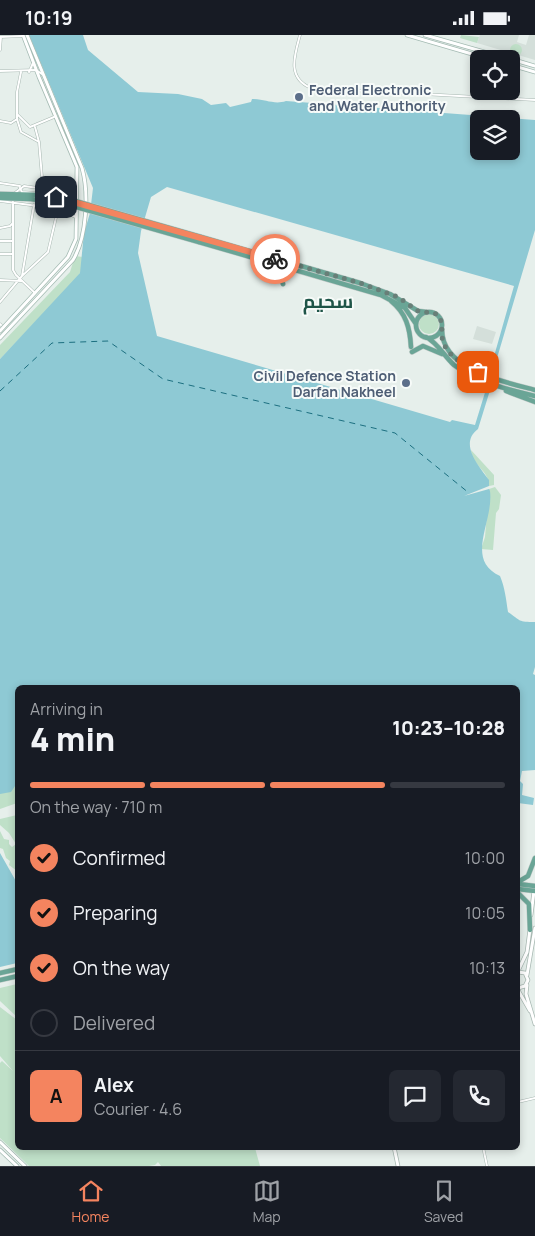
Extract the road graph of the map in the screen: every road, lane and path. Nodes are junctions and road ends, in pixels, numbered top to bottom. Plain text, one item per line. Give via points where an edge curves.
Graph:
1 (23, 35) edge
2 (27, 35) edge
3 (300, 35) edge
4 (407, 35) edge
5 (425, 35) edge
6 (1, 37) edge
7 (0, 50) edge
8 (478, 50) edge
9 (470, 53) edge
10 (520, 62) edge
11 (33, 63) junction
12 (535, 66) edge
13 (520, 68) edge
14 (0, 71) edge
15 (36, 71) junction
16 (21, 72) junction
17 (29, 72) junction
18 (535, 72) edge
19 (42, 74) junction
20 (39, 77) junction
21 (535, 101) edge
22 (17, 114) junction
23 (55, 116) junction
24 (17, 119) junction
25 (0, 121) edge
26 (28, 126) junction
27 (35, 127) junction
28 (25, 133) junction
29 (39, 142) junction
30 (0, 183) edge
31 (77, 185) junction
32 (20, 187) junction
33 (87, 187) junction
34 (43, 189) junction
35 (66, 191) junction
36 (0, 194) edge
37 (14, 194) junction
38 (45, 195) junction
39 (0, 199) edge
40 (75, 201) junction
41 (67, 202) junction
42 (16, 203) junction
43 (34, 205) junction
44 (75, 208) junction
45 (58, 209) junction
46 (64, 211) junction
47 (84, 216) junction
48 (76, 217) junction
49 (13, 223) junction
50 (0, 228) edge
51 (200, 240) junction
52 (0, 241) edge
53 (13, 241) junction
54 (0, 254) edge
55 (12, 254) junction
56 (277, 264) junction
57 (22, 276) junction
58 (0, 280) edge
59 (21, 281) junction
60 (0, 284) edge
61 (283, 284) dead end
62 (36, 294) junction
63 (381, 295) junction
64 (0, 303) edge
65 (426, 312) junction
66 (416, 324) junction
67 (442, 329) junction
68 (0, 331) edge
69 (426, 337) junction
70 (0, 338) edge
71 (444, 355) junction
72 (499, 386) junction
73 (535, 390) edge
74 (535, 395) edge
75 (535, 404) edge
76 (535, 858) edge
77 (535, 878) edge
78 (520, 882) edge
79 (520, 884) edge
80 (520, 889) edge
81 (534, 889) edge
82 (520, 895) edge
83 (532, 929) edge
84 (535, 949) edge
85 (531, 951) junction
86 (520, 967) edge
87 (15, 970) edge
88 (520, 972) edge
89 (0, 973) edge
90 (527, 975) junction
91 (15, 977) edge
92 (0, 980) edge
93 (527, 985) junction
94 (520, 989) edge
95 (520, 993) edge
96 (533, 1018) junction
97 (535, 1024) edge
98 (535, 1098) edge
99 (520, 1102) edge
100 (0, 1142) edge
101 (0, 1150) edge
102 (395, 1150) edge
103 (484, 1150) edge
104 (17, 1166) edge
105 (25, 1166) edge
106 (398, 1166) edge
107 (487, 1166) edge

1 - 6 street
1 - 11 main road
2 - 19 main road
3 - 21 street via 294,71 311,88
4 - 9 main road
5 - 8 main road
6 - 7 street
10 - 12 main road
11 - 15 main road
11 - 17 street
13 - 18 main road
14 - 16 street
15 - 17 street
15 - 19 street
15 - 20 main road
16 - 17 street
16 - 22 street
17 - 20 street
19 - 33 main road via 75,150
20 - 23 main road
22 - 24 street
22 - 26 street
23 - 27 street
23 - 31 main road via 77,167
24 - 25 street via 11,123
24 - 28 street via 20,131
26 - 27 street
26 - 28 street
27 - 29 street
28 - 29 street
29 - 34 street
30 - 32 street
31 - 33 main road via 81,182
31 - 35 street
31 - 40 main road
32 - 34 street
32 - 37 street
32 - 38 street via 22,191
33 - 47 main road
34 - 35 street
35 - 40 street
36 - 37 main road
37 - 38 main road
38 - 41 main road
39 - 41 main road
39 - 42 street
40 - 44 main road
41 - 42 main road via 22,200
41 - 51 main road, bridge
42 - 43 street
42 - 49 street
43 - 45 street
43 - 57 street
44 - 46 street
44 - 48 main road
45 - 46 street
45 - 57 street via 50,249
46 - 48 street
47 - 48 main road
47 - 70 main road via 73,260
48 - 62 main road via 73,249
49 - 50 street via 10,227
49 - 53 street
51 - 56 main road
51 - 65 main road via 360,283
52 - 53 street
53 - 55 street
54 - 55 street
55 - 59 street via 14,270
56 - 61 main road
56 - 63 main road
57 - 59 street
58 - 59 street
58 - 60 street
59 - 62 street
59 - 64 street
62 - 68 main road
63 - 66 main road via 405,308
63 - 71 main road via 404,315 411,349 423,346
65 - 66 main road via 419,316
65 - 67 main road via 440,317
66 - 69 main road via 419,333
67 - 69 main road via 436,335
67 - 73 main road via 445,345 461,362 489,377
69 - 71 main road
71 - 72 main road via 469,375
72 - 74 main road
72 - 75 main road
76 - 78 main road via 528,876
77 - 81 main road
79 - 81 main road
80 - 81 main road
81 - 83 main road
82 - 83 main road via 528,905
83 - 85 main road
83 - 86 main road
84 - 85 street
85 - 90 main road
87 - 89 main road
88 - 90 main road
90 - 93 main road
91 - 92 main road
93 - 94 main road
93 - 96 main road via 526,994
95 - 96 main road
96 - 97 main road
98 - 99 street
100 - 105 main road
101 - 104 main road
102 - 106 main road
103 - 107 street

